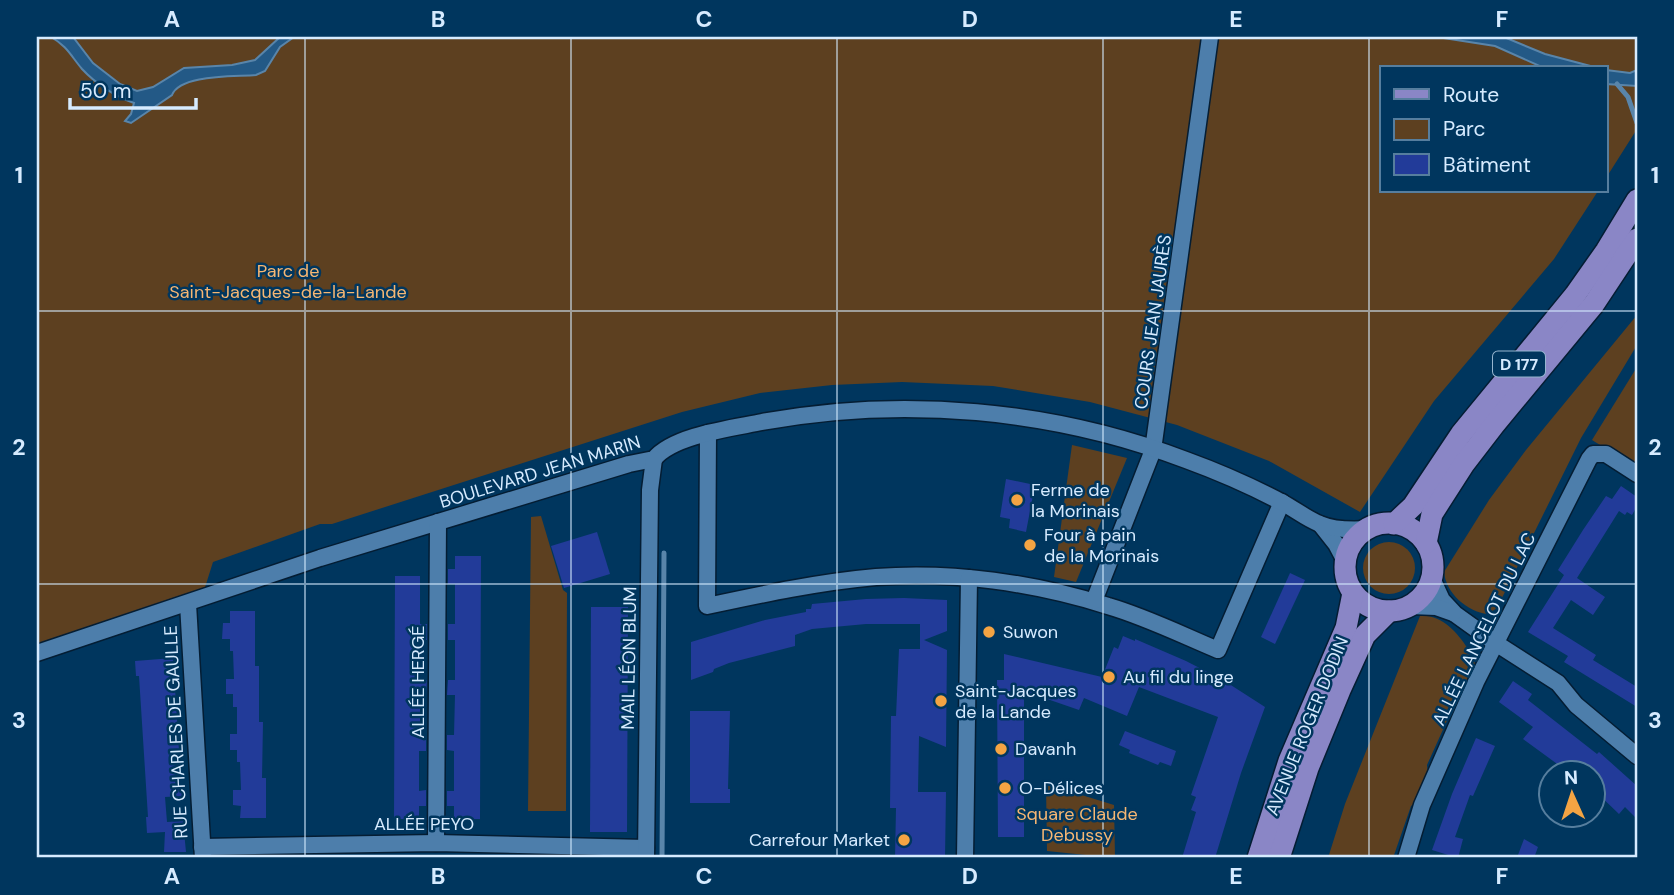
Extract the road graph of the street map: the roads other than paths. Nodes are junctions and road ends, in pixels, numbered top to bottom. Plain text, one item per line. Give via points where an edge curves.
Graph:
1 (1210, 37) edge
2 (1637, 200) edge
3 (1637, 239) edge
4 (708, 433) junction
5 (1153, 450) junction
6 (654, 459) junction
7 (1637, 474) edge
8 (1282, 502) junction
9 (438, 523) junction
10 (1394, 524) junction
11 (1321, 525) junction
12 (1368, 529) junction
13 (1426, 543) junction
14 (1345, 561) junction
15 (969, 578) junction
16 (1432, 578) junction
17 (1353, 593) junction
18 (1094, 601) junction
19 (181, 606) junction
20 (1410, 606) junction
21 (1389, 611) junction
22 (1455, 614) junction
23 (1494, 642) junction
24 (37, 653) edge
25 (1637, 756) edge
26 (436, 843) junction
27 (202, 852) edge
28 (646, 853) edge
29 (965, 858) edge
30 (1258, 858) edge
31 (1279, 858) edge
32 (1406, 858) edge

1 - 5 street, COURS JEAN JAURÈS
2 - 10 main road, D 177 via 1575,295 1467,427 1413,506
3 - 13 main road, D 177 via 1594,304 1464,464 1432,514
4 - 5 street, BOULEVARD JEAN MARIN via 852,411 942,410 1054,423 1124,438
4 - 6 street, BOULEVARD JEAN MARIN via 661,450
4 - 15 street via 707,606 798,587 878,577
5 - 8 street, BOULEVARD JEAN MARIN via 1185,459
5 - 18 street, COURS JEAN JAURÈS
6 - 9 street, BOULEVARD JEAN MARIN
6 - 28 street, MAIL LÉON BLUM
7 - 23 street, ALLÉE LANCELOT DU LAC via 1606,454 1589,458
8 - 11 street, BOULEVARD JEAN MARIN
8 - 18 street via 1218,650
9 - 19 street, BOULEVARD JEAN MARIN
9 - 26 street, ALLÉE HERGÉ
10 - 12 main road
10 - 13 main road via 1412,530
11 - 12 street, BOULEVARD JEAN MARIN
11 - 14 street, BOULEVARD JEAN MARIN
12 - 14 main road via 1353,542
13 - 16 main road
14 - 17 main road
15 - 18 street
15 - 29 street
16 - 20 main road via 1424,594
16 - 22 street
17 - 21 main road via 1366,605
17 - 30 main road, AVENUE ROGER DODIN via 1346,628 1289,761
19 - 24 street, BOULEVARD JEAN MARIN
19 - 27 street, RUE CHARLES DE GAULLE
20 - 21 main road
20 - 22 street via 1436,607
21 - 31 main road, AVENUE ROGER DODIN via 1365,635 1340,690
22 - 23 street
23 - 25 street via 1558,683 1576,705
23 - 32 street, ALLÉE LANCELOT DU LAC via 1422,805
26 - 27 street, ALLÉE PEYO
26 - 28 street, ALLÉE PEYO

